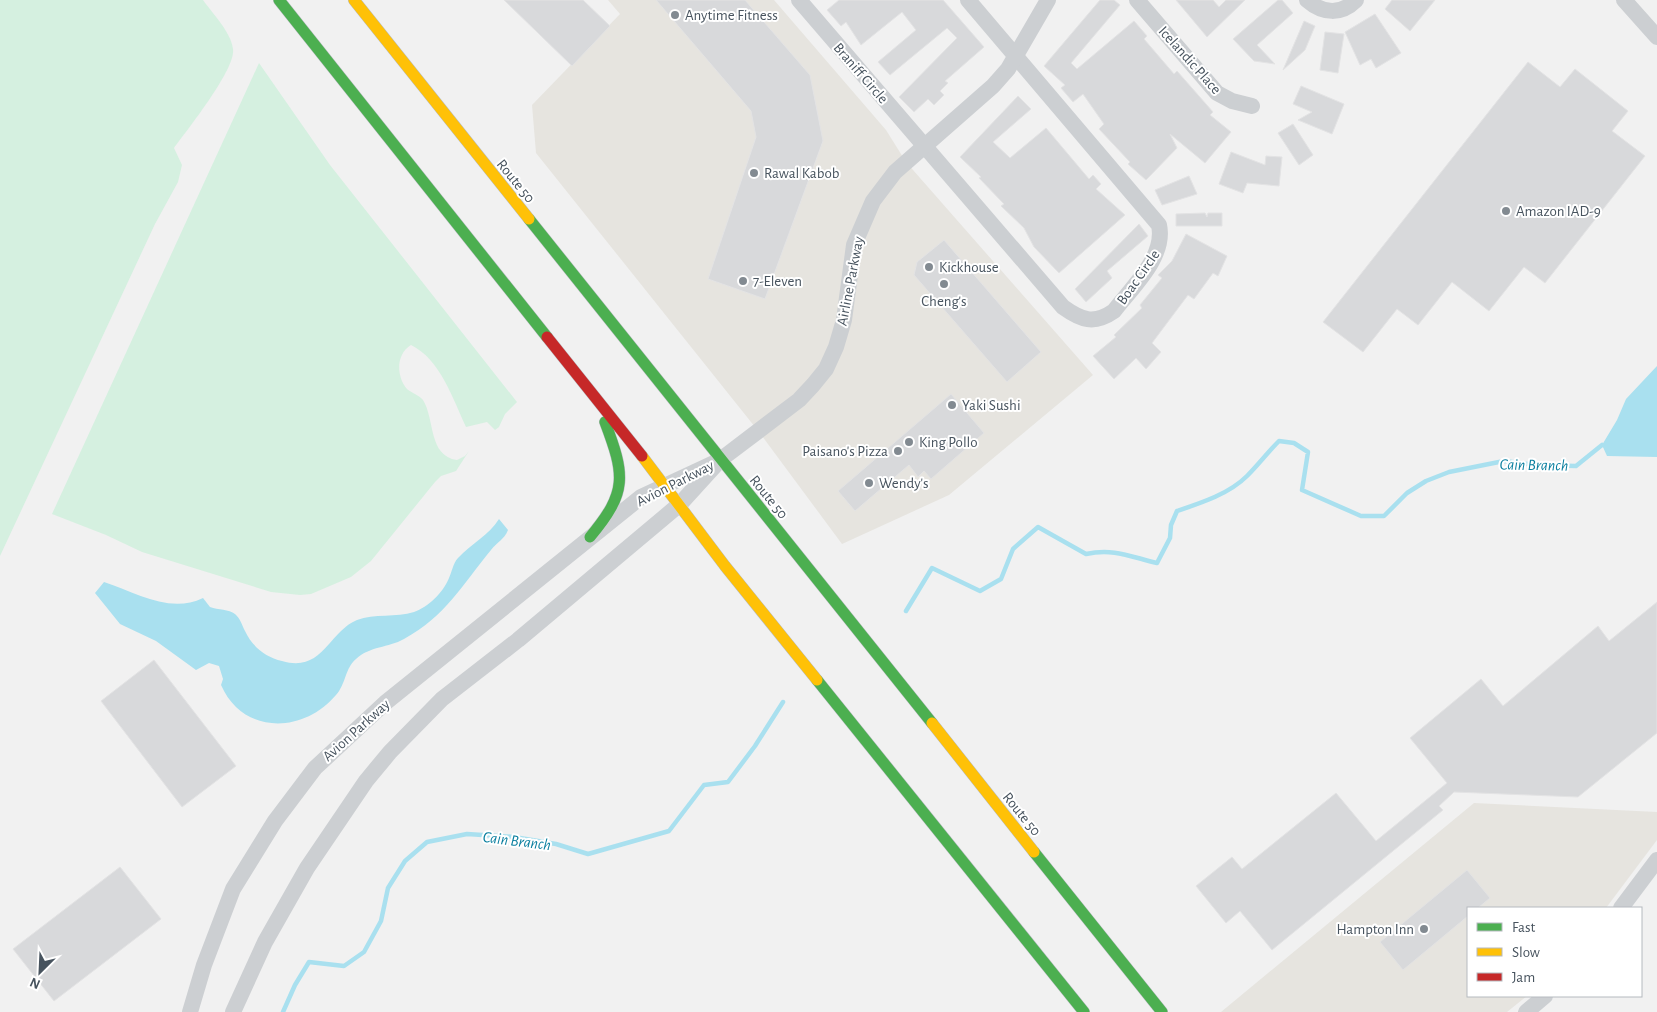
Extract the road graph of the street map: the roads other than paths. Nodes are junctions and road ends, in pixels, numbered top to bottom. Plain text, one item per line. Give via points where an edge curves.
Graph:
1 (280, 0) edge
2 (354, 0) edge
3 (799, 0) edge
4 (968, 0) edge
5 (1048, 0) edge
6 (1137, 0) edge
7 (1307, 0) edge
8 (1356, 0) edge
9 (1624, 0) edge
10 (1657, 37) edge
11 (1016, 55) junction
12 (1252, 106) dead end
13 (923, 145) junction
14 (594, 396) junction
15 (720, 460) junction
16 (665, 485) junction
17 (680, 504) junction
18 (590, 537) junction
19 (1657, 860) edge
20 (1623, 907) edge
21 (1544, 997) edge
22 (190, 1012) edge
23 (233, 1012) edge
24 (1084, 1012) edge
25 (1162, 1012) edge
26 (1526, 1012) edge

1 - 14 highway
2 - 15 highway, Route 50
3 - 13 street, Braniff Circle
4 - 11 street
5 - 11 street, Airline Parkway
6 - 12 street, Icelandic Place via 1217,93
7 - 8 street via 1317,8 1336,11
9 - 10 street
11 - 13 street, Airline Parkway via 993,86
11 - 13 street, Boac Circle via 1160,225 1162,236 1156,254 1114,311 1098,320 1088,320 1063,307
13 - 15 street, Airline Parkway via 887,181 863,221 854,245 844,320 826,369 799,400
14 - 16 highway
14 - 18 highway via 621,469 618,498 610,515
15 - 16 street, Avion Parkway
15 - 17 street, Avion Parkway
15 - 25 highway, Route 50
16 - 17 highway
16 - 18 street, Avion Parkway via 641,497
17 - 23 street, Avion Parkway via 518,640 442,699 390,752 366,781 302,875 265,942
17 - 24 highway via 725,566
18 - 22 street, Avion Parkway via 378,709 308,775 274,821 233,890
19 - 20 street
21 - 26 street

